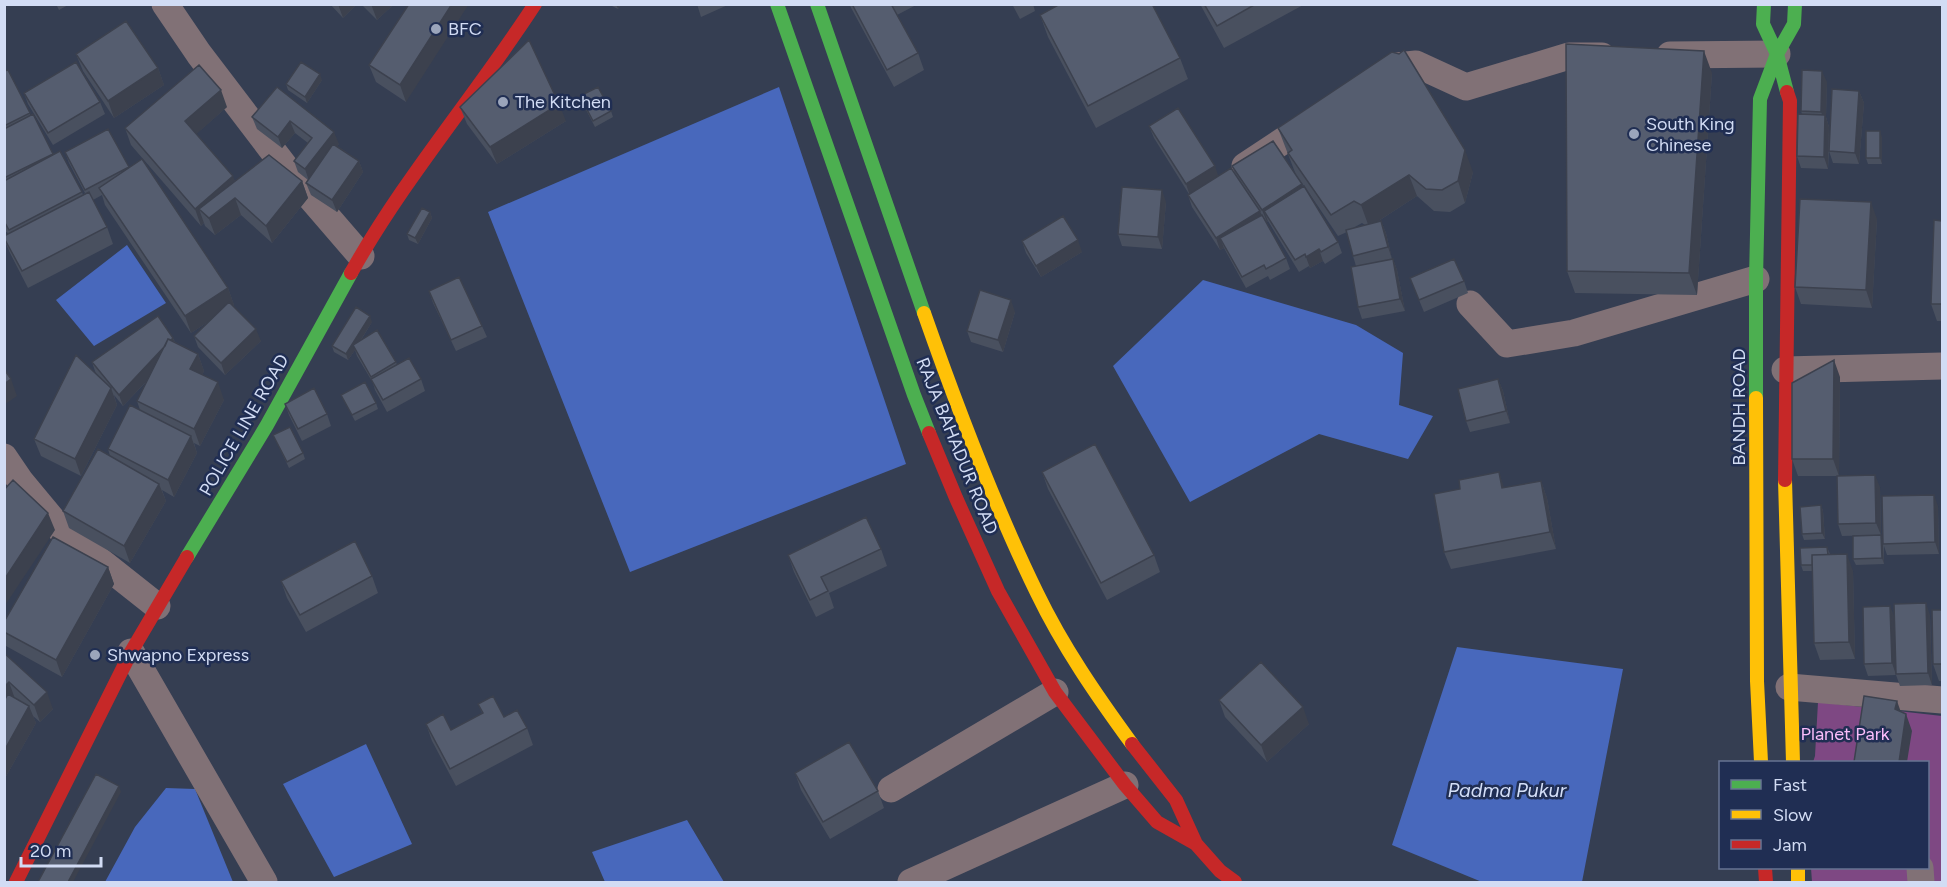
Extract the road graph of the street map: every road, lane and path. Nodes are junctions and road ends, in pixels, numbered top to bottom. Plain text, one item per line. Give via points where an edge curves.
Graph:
1 (165, 4) edge
2 (535, 4) edge
3 (777, 4) edge
4 (817, 4) edge
5 (1764, 4) edge
6 (1795, 4) edge
7 (1777, 54) junction
8 (1227, 178) edge
9 (361, 256) junction
10 (1756, 279) junction
11 (1470, 304) dead end
12 (1942, 366) edge
13 (1785, 370) junction
14 (4, 457) edge
15 (157, 606) junction
16 (131, 652) junction
17 (1790, 687) junction
18 (1055, 692) junction
19 (1942, 700) edge
20 (1761, 761) edge
21 (1793, 761) edge
22 (1125, 785) junction
23 (891, 789) dead end
24 (1196, 844) junction
25 (1224, 879) edge
26 (16, 882) edge
27 (264, 882) edge
28 (911, 882) edge

1 - 9 street via 292,176
2 - 9 main road, POLICE LINE ROAD
3 - 18 main road, RAJA BAHADUR ROAD via 914,395 998,591
4 - 24 main road, RAJA BAHADUR ROAD via 946,376 1037,594 1090,686 1176,800
5 - 7 main road via 1763,24
6 - 7 main road, BANDH ROAD via 1794,24
7 - 8 street via 1569,56 1466,87 1416,64 1397,66
7 - 10 main road, BANDH ROAD via 1760,99
7 - 13 main road via 1790,101
9 - 15 main road, POLICE LINE ROAD via 267,425
10 - 11 street via 1574,333 1507,344
10 - 20 main road, BANDH ROAD via 1757,681
12 - 13 street
13 - 17 main road
14 - 15 street via 61,530
15 - 16 main road, POLICE LINE ROAD
16 - 26 main road, POLICE LINE ROAD
16 - 27 street
17 - 19 street
17 - 21 main road
18 - 22 main road, RAJA BAHADUR ROAD
18 - 23 street
22 - 24 main road, RAJA BAHADUR ROAD via 1157,822
22 - 28 street
24 - 25 main road, RAJA BAHADUR ROAD

